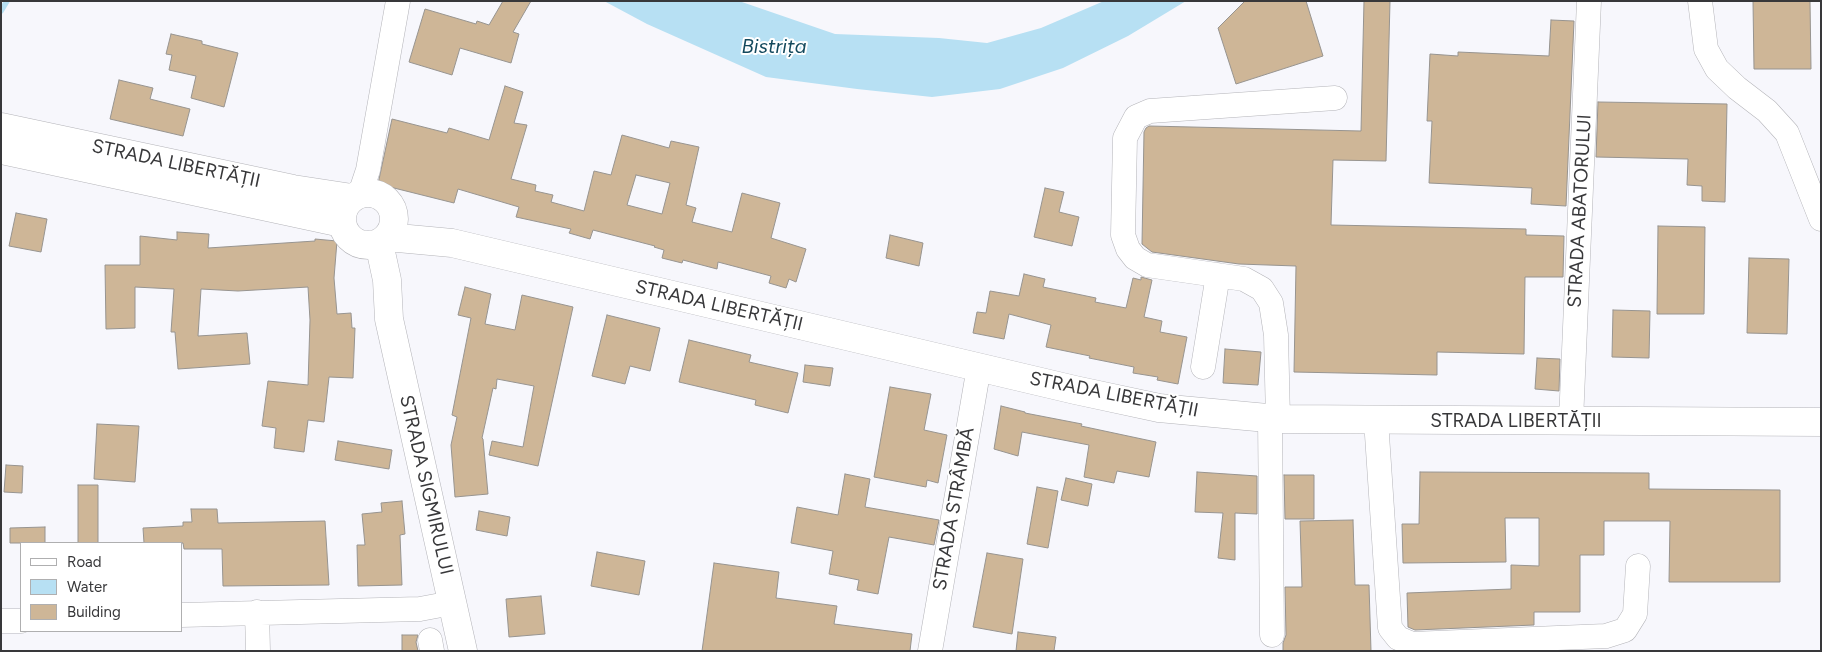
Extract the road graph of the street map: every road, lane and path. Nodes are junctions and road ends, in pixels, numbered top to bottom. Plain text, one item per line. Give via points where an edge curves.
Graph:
1 (1589, 1) edge
2 (1700, 1) edge
3 (392, 8) edge
4 (1335, 98) dead end
5 (1, 127) edge
6 (1, 150) edge
7 (370, 193) junction
8 (1821, 219) edge
9 (366, 236) junction
10 (452, 244) junction
11 (1218, 275) junction
12 (979, 367) junction
13 (1203, 367) dead end
14 (1274, 419) junction
15 (1376, 420) junction
16 (1571, 421) junction
17 (1821, 422) edge
18 (1638, 566) dead end
19 (257, 612) junction
20 (454, 613) junction
21 (182, 615) edge
22 (20, 620) edge
23 (1, 621) edge
24 (1272, 635) dead end
25 (258, 651) edge
26 (463, 651) edge
27 (930, 651) edge

1 - 16 street, STRADA ABATORULUI
2 - 8 street via 1706,49 1717,69 1787,132
3 - 7 street
4 - 11 street via 1150,111 1136,117 1125,138 1123,235 1128,249 1147,265
5 - 7 main road, STRADA LIBERTĂȚII via 293,189
6 - 9 main road, STRADA LIBERTĂȚII
7 - 9 main road via 344,209
7 - 9 main road via 394,224
7 - 10 main road, STRADA LIBERTĂȚII
9 - 10 main road, STRADA LIBERTĂȚII
9 - 20 main road, STRADA SIGMIRULUI via 389,319
10 - 12 main road, STRADA LIBERTĂȚII
11 - 13 street
11 - 14 street via 1244,279 1262,290 1271,303 1276,334
12 - 14 main road, STRADA LIBERTĂȚII via 1159,408
12 - 27 street, STRADA STRÂMBĂ
14 - 15 main road, STRADA LIBERTĂȚII
14 - 24 street
15 - 16 main road, STRADA LIBERTĂȚII
15 - 18 street via 1390,628 1398,638 1412,644 1606,636 1625,630 1636,614
16 - 17 main road, STRADA LIBERTĂȚII
19 - 20 street via 420,609
19 - 21 street
19 - 25 street
20 - 26 main road, STRADA SIGMIRULUI
22 - 23 street

